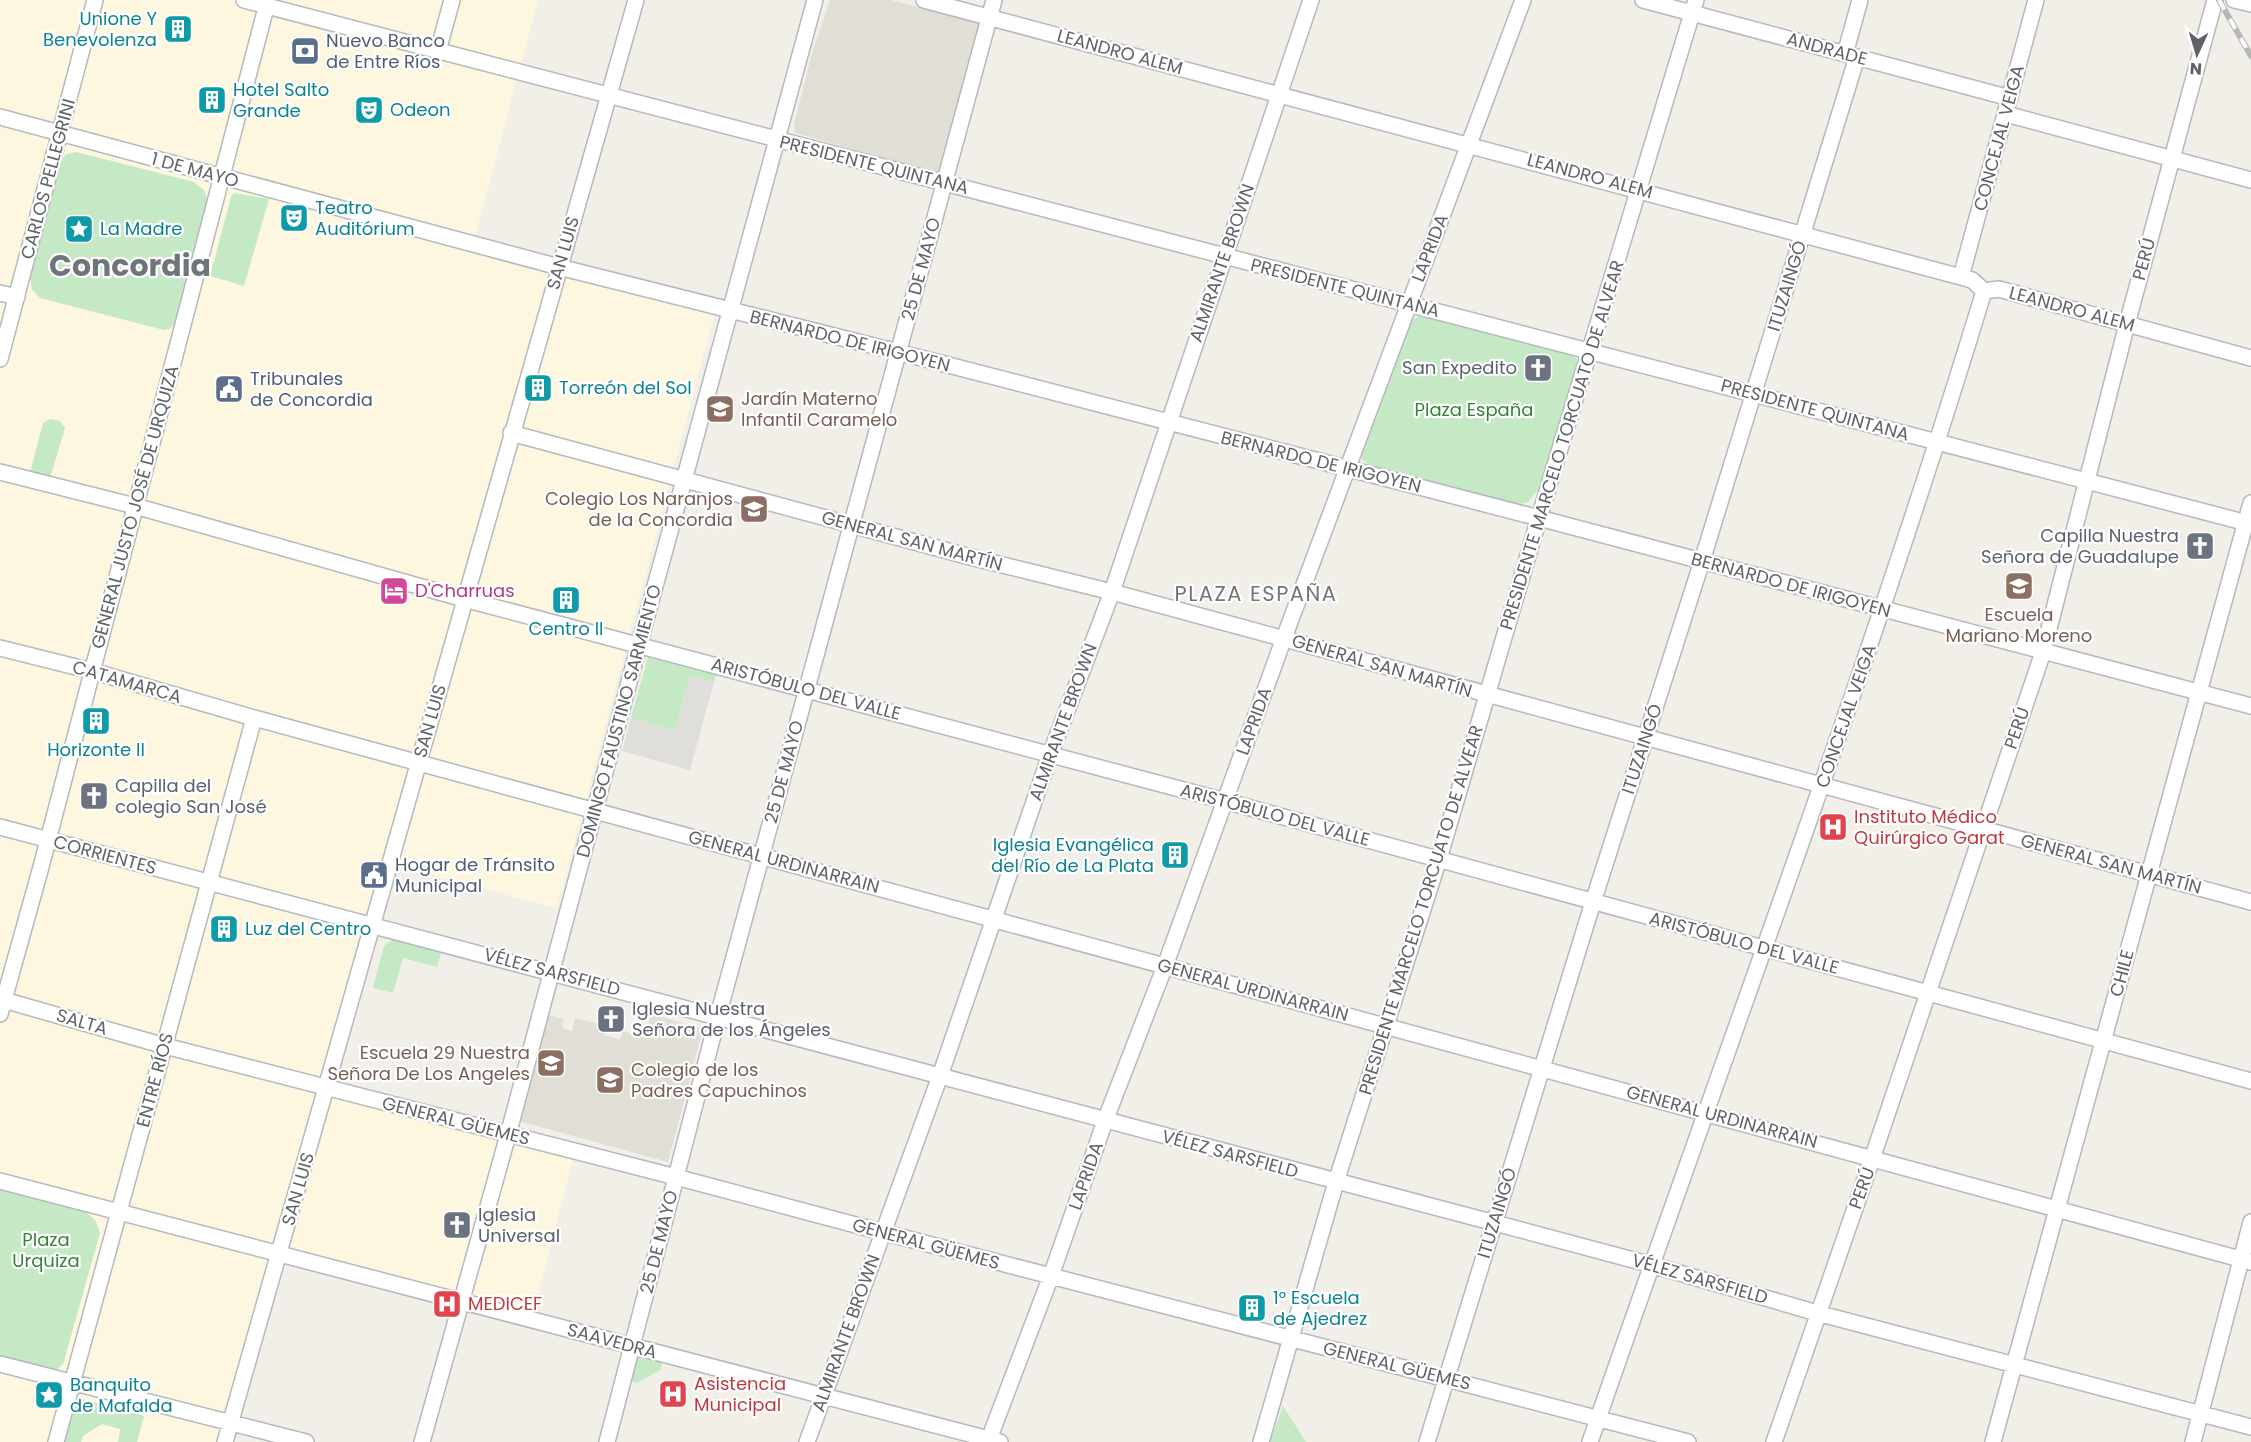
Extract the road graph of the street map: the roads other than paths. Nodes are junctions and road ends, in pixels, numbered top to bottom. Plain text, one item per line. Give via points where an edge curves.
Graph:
1 (95, 0) edge
2 (244, 0) edge
3 (452, 0) edge
4 (636, 0) edge
5 (815, 0) edge
6 (924, 0) edge
7 (994, 0) edge
8 (1311, 0) edge
9 (1523, 0) edge
10 (1643, 0) edge
11 (1860, 0) edge
12 (2036, 0) edge
13 (2215, 0) edge
14 (2234, 0) edge
15 (267, 3) edge
16 (2251, 4) edge
17 (1694, 6) edge
18 (990, 18) junction
19 (438, 51) junction
20 (1851, 56) junction
21 (1279, 93) junction
22 (608, 96) junction
23 (2010, 98) junction
24 (2006, 114) junction
25 (0, 117) edge
26 (60, 134) junction
27 (777, 141) junction
28 (1470, 144) junction
29 (2171, 159) junction
30 (220, 176) junction
31 (2251, 180) edge
32 (944, 183) junction
33 (1639, 190) junction
34 (390, 222) joint
35 (1803, 234) junction
36 (1225, 257) junction
37 (559, 267) junction
38 (1961, 277) junction
39 (1984, 291) junction
40 (0, 293) edge
41 (17, 297) junction
42 (1409, 304) junction
43 (730, 311) junction
44 (2127, 324) junction
45 (898, 352) junction
46 (1590, 352) junction
47 (2251, 358) edge
48 (0, 359) edge
49 (1754, 394) junction
50 (1168, 423) junction
51 (511, 433) junction
52 (1938, 442) junction
53 (1348, 470) junction
54 (0, 471) edge
55 (685, 480) junction
56 (2086, 480) junction
57 (2251, 503) edge
58 (135, 506) junction
59 (1539, 518) junction
60 (2248, 523) edge
61 (851, 525) junction
62 (1702, 561) junction
63 (1112, 591) junction
64 (464, 599) junction
65 (1882, 609) junction
66 (1284, 638) junction
67 (639, 645) junction
68 (0, 648) edge
69 (2043, 652) junction
70 (92, 671) junction
71 (806, 689) junction
72 (2199, 693) junction
73 (1488, 695) junction
74 (2251, 706) edge
75 (254, 718) junction
76 (1646, 737) junction
77 (1050, 755) junction
78 (418, 762) junction
79 (1823, 784) junction
80 (1225, 801) junction
81 (594, 810) junction
82 (0, 827) edge
83 (1983, 829) junction
84 (48, 839) junction
85 (761, 856) junction
86 (1439, 859) junction
87 (2149, 874) junction
88 (209, 882) junction
89 (1593, 902) junction
90 (2251, 902) edge
91 (993, 919) junction
92 (372, 926) junction
93 (1762, 948) junction
94 (1165, 966) junction
95 (552, 972) junction
96 (1928, 994) junction
97 (1, 1005) edge
98 (718, 1016) junction
99 (1385, 1026) junction
100 (2103, 1042) junction
101 (165, 1046) junction
102 (1541, 1067) junction
103 (940, 1077) junction
104 (2251, 1081) edge
105 (327, 1088) junction
106 (1706, 1113) junction
107 (1105, 1121) junction
108 (508, 1135) junction
109 (1872, 1159) junction
110 (676, 1177) junction
111 (0, 1181) edge
112 (1336, 1182) junction
113 (2057, 1209) junction
114 (120, 1212) junction
115 (2251, 1222) edge
116 (1495, 1223) junction
117 (882, 1232) junction
118 (280, 1253) junction
119 (2246, 1260) edge
120 (1652, 1265) junction
121 (1051, 1276) junction
122 (460, 1301) junction
123 (1817, 1313) junction
124 (1292, 1339) junction
125 (632, 1346) junction
126 (0, 1364) edge
127 (2014, 1365) junction
128 (1446, 1378) junction
129 (72, 1383) junction
130 (824, 1396) junction
131 (2200, 1414) junction
132 (1598, 1419) junction
133 (230, 1422) junction
134 (2251, 1427) edge
135 (992, 1441) edge
136 (56, 1442) edge
137 (225, 1442) edge
138 (306, 1442) edge
139 (422, 1442) edge
140 (607, 1442) edge
141 (807, 1442) edge
142 (1261, 1442) edge
143 (1427, 1442) edge
144 (1590, 1442) edge
145 (1688, 1442) edge
146 (1774, 1442) edge
147 (1993, 1442) edge
148 (2193, 1442) edge

1 - 26 street, CARLOS PELLEGRINI
2 - 15 street, PRESIDENTE QUINTANA
3 - 19 street
4 - 22 street, SAN LUIS
5 - 27 street, DOMINGO FAUSTINO SARMIENTO
6 - 18 street, LEANDRO ALEM
7 - 18 street, 25 DE MAYO
8 - 21 street, ALMIRANTE BROWN
9 - 28 street, LAPRIDA
10 - 17 street, ANDRADE
11 - 20 street, ITUZAINGÓ
12 - 23 street, CONCEJAL VEIGA
13 - 29 street, PERÚ
14 - 16 street
15 - 19 street, PRESIDENTE QUINTANA
15 - 30 street, GENERAL JUSTO JOSÉ DE URQUIZA
17 - 20 street, ANDRADE
17 - 33 street, PRESIDENTE MARCELO TORCUATO DE ALVEAR
18 - 21 street, LEANDRO ALEM
18 - 32 street, 25 DE MAYO
19 - 22 street, PRESIDENTE QUINTANA
20 - 23 street, ANDRADE
20 - 35 street, ITUZAINGÓ
21 - 28 street, LEANDRO ALEM
21 - 36 street, ALMIRANTE BROWN
22 - 27 street, PRESIDENTE QUINTANA
22 - 37 street, SAN LUIS
23 - 24 street, CONCEJAL VEIGA
24 - 29 street
24 - 38 street, CONCEJAL VEIGA
25 - 26 street, 1 DE MAYO
26 - 30 street, 1 DE MAYO
26 - 41 street, CARLOS PELLEGRINI
27 - 32 street, PRESIDENTE QUINTANA
27 - 43 street, DOMINGO FAUSTINO SARMIENTO
28 - 33 street, LEANDRO ALEM
28 - 42 street, LAPRIDA
29 - 31 street
29 - 44 street, PERÚ
30 - 34 street, 1 DE MAYO
30 - 58 street, GENERAL JUSTO JOSÉ DE URQUIZA
32 - 36 street, PRESIDENTE QUINTANA
32 - 45 street, 25 DE MAYO
33 - 35 street, LEANDRO ALEM
33 - 46 street, PRESIDENTE MARCELO TORCUATO DE ALVEAR
34 - 37 street, BERNARDO DE IRIGOYEN
35 - 38 street, LEANDRO ALEM
35 - 49 street, ITUZAINGÓ
36 - 42 street, PRESIDENTE QUINTANA
36 - 50 street, ALMIRANTE BROWN
37 - 43 street, BERNARDO DE IRIGOYEN
37 - 51 street, SAN LUIS
38 - 39 street, LEANDRO ALEM via 1972,280
39 - 44 street, LEANDRO ALEM via 1999,289
39 - 52 street, CONCEJAL VEIGA
40 - 41 street
41 - 48 street, CARLOS PELLEGRINI
42 - 46 street, PRESIDENTE QUINTANA
42 - 53 street, LAPRIDA
43 - 45 street, BERNARDO DE IRIGOYEN
43 - 55 street, DOMINGO FAUSTINO SARMIENTO
44 - 47 street, LEANDRO ALEM
44 - 56 street, PERÚ
45 - 50 street, BERNARDO DE IRIGOYEN
45 - 61 street, 25 DE MAYO
46 - 49 street, PRESIDENTE QUINTANA
46 - 59 street, PRESIDENTE MARCELO TORCUATO DE ALVEAR
49 - 52 street, PRESIDENTE QUINTANA
49 - 62 street, ITUZAINGÓ
50 - 53 street, BERNARDO DE IRIGOYEN
50 - 63 street, ALMIRANTE BROWN
51 - 55 street, GENERAL SAN MARTÍN
51 - 64 street, SAN LUIS
52 - 56 street, PRESIDENTE QUINTANA
52 - 65 street, CONCEJAL VEIGA
53 - 59 street, BERNARDO DE IRIGOYEN
53 - 66 street, LAPRIDA
54 - 58 street, ARISTÓBULO DEL VALLE
55 - 61 street, GENERAL SAN MARTÍN
55 - 67 street, DOMINGO FAUSTINO SARMIENTO
56 - 60 street, PRESIDENTE QUINTANA
56 - 69 street, PERÚ
57 - 60 street, CHILE
58 - 64 street, ARISTÓBULO DEL VALLE
58 - 70 street, GENERAL JUSTO JOSÉ DE URQUIZA
59 - 62 street, BERNARDO DE IRIGOYEN
59 - 73 street, PRESIDENTE MARCELO TORCUATO DE ALVEAR
60 - 72 street, CHILE
61 - 63 street, GENERAL SAN MARTÍN
61 - 71 street, 25 DE MAYO
62 - 65 street, BERNARDO DE IRIGOYEN
62 - 76 street, ITUZAINGÓ
63 - 66 street, GENERAL SAN MARTÍN
63 - 77 street, ALMIRANTE BROWN
64 - 67 street, ARISTÓBULO DEL VALLE
64 - 78 street, SAN LUIS
65 - 69 street, BERNARDO DE IRIGOYEN
65 - 79 street, CONCEJAL VEIGA
66 - 73 street, GENERAL SAN MARTÍN
66 - 80 street, LAPRIDA
67 - 71 street, ARISTÓBULO DEL VALLE
67 - 81 street, DOMINGO FAUSTINO SARMIENTO
68 - 70 street, CATAMARCA
69 - 72 street, BERNARDO DE IRIGOYEN
69 - 83 street, PERÚ
70 - 75 street, CATAMARCA
70 - 84 street, GENERAL JUSTO JOSÉ DE URQUIZA
71 - 77 street, ARISTÓBULO DEL VALLE
71 - 85 street, 25 DE MAYO
72 - 74 street, BERNARDO DE IRIGOYEN
72 - 87 street, CHILE
73 - 76 street, GENERAL SAN MARTÍN
73 - 86 street, PRESIDENTE MARCELO TORCUATO DE ALVEAR
75 - 78 street, GENERAL URDINARRAIN
75 - 88 street, ENTRE RÍOS
76 - 79 street, GENERAL SAN MARTÍN
76 - 89 street, ITUZAINGÓ
77 - 80 street, ARISTÓBULO DEL VALLE
77 - 91 street, ALMIRANTE BROWN
78 - 81 street, GENERAL URDINARRAIN
78 - 92 street, SAN LUIS
79 - 83 street, GENERAL SAN MARTÍN
79 - 93 street, CONCEJAL VEIGA
80 - 86 street, ARISTÓBULO DEL VALLE
80 - 94 street, LAPRIDA
81 - 85 street, GENERAL URDINARRAIN
81 - 95 street, DOMINGO FAUSTINO SARMIENTO
82 - 84 street, CORRIENTES
83 - 87 street, GENERAL SAN MARTÍN
83 - 96 street, PERÚ
84 - 88 street, CORRIENTES
84 - 97 street, GENERAL JUSTO JOSÉ DE URQUIZA
85 - 91 street, GENERAL URDINARRAIN
85 - 98 street, 25 DE MAYO
86 - 89 street, ARISTÓBULO DEL VALLE
86 - 99 street, PRESIDENTE MARCELO TORCUATO DE ALVEAR
87 - 90 street, GENERAL SAN MARTÍN
87 - 100 street, CHILE
88 - 92 street, VÉLEZ SARSFIELD
88 - 101 street, ENTRE RÍOS
89 - 93 street, ARISTÓBULO DEL VALLE
89 - 102 street, ITUZAINGÓ
91 - 94 street, GENERAL URDINARRAIN
91 - 103 street, ALMIRANTE BROWN
92 - 95 street, VÉLEZ SARSFIELD
92 - 105 street, SAN LUIS
93 - 96 street, ARISTÓBULO DEL VALLE
93 - 106 street, CONCEJAL VEIGA
94 - 99 street, GENERAL URDINARRAIN
94 - 107 street, LAPRIDA
95 - 98 street, VÉLEZ SARSFIELD
95 - 108 street, DOMINGO FAUSTINO SARMIENTO
96 - 100 street, ARISTÓBULO DEL VALLE
96 - 109 street, PERÚ
97 - 101 street, SALTA
98 - 103 street, VÉLEZ SARSFIELD
98 - 110 street, 25 DE MAYO
99 - 102 street, GENERAL URDINARRAIN
99 - 112 street, PRESIDENTE MARCELO TORCUATO DE ALVEAR
100 - 104 street, ARISTÓBULO DEL VALLE
100 - 113 street, CHILE
101 - 105 street, GENERAL GÜEMES
101 - 114 street, ENTRE RÍOS
102 - 106 street, GENERAL URDINARRAIN
102 - 116 street, ITUZAINGÓ
103 - 107 street, VÉLEZ SARSFIELD
103 - 117 street, ALMIRANTE BROWN
105 - 108 street, GENERAL GÜEMES
105 - 118 street, SAN LUIS
106 - 109 street, GENERAL URDINARRAIN
106 - 120 street, CONCEJAL VEIGA
107 - 112 street, VÉLEZ SARSFIELD
107 - 121 street, LAPRIDA
108 - 110 street, GENERAL GÜEMES
108 - 122 street, DOMINGO FAUSTINO SARMIENTO
109 - 113 street, GENERAL URDINARRAIN
109 - 123 street, PERÚ
110 - 117 street, GENERAL GÜEMES
110 - 125 street, 25 DE MAYO
111 - 114 street, SAAVEDRA
112 - 116 street, VÉLEZ SARSFIELD
112 - 124 street, PRESIDENTE MARCELO TORCUATO DE ALVEAR
113 - 119 street, GENERAL URDINARRAIN
113 - 127 street, CHILE
114 - 118 street, SAAVEDRA
114 - 129 street, ENTRE RÍOS
115 - 119 street
116 - 120 street, VÉLEZ SARSFIELD
116 - 128 street, ITUZAINGÓ
117 - 121 street, GENERAL GÜEMES
117 - 130 street, ALMIRANTE BROWN
118 - 122 street, SAAVEDRA
118 - 133 street, SAN LUIS
119 - 131 street
120 - 123 street, VÉLEZ SARSFIELD
120 - 132 street, CONCEJAL VEIGA
121 - 124 street, GENERAL GÜEMES
121 - 135 street, LAPRIDA
122 - 125 street, SAAVEDRA
122 - 139 street, DOMINGO FAUSTINO SARMIENTO
123 - 127 street, VÉLEZ SARSFIELD
123 - 146 street, PERÚ
124 - 128 street, GENERAL GÜEMES
124 - 142 street, PRESIDENTE MARCELO TORCUATO DE ALVEAR
125 - 130 street, SAAVEDRA
125 - 140 street, 25 DE MAYO
126 - 129 street
127 - 131 street, VÉLEZ SARSFIELD
127 - 147 street, CHILE
128 - 132 street, GENERAL GÜEMES
128 - 143 street, ITUZAINGÓ
129 - 133 street
129 - 136 street, ENTRE RÍOS
130 - 135 street, SAAVEDRA
130 - 141 street, ALMIRANTE BROWN
131 - 134 street, VÉLEZ SARSFIELD
131 - 148 street
132 - 144 street, CONCEJAL VEIGA
132 - 145 street, GENERAL GÜEMES
133 - 137 street, SAN LUIS
133 - 138 street

